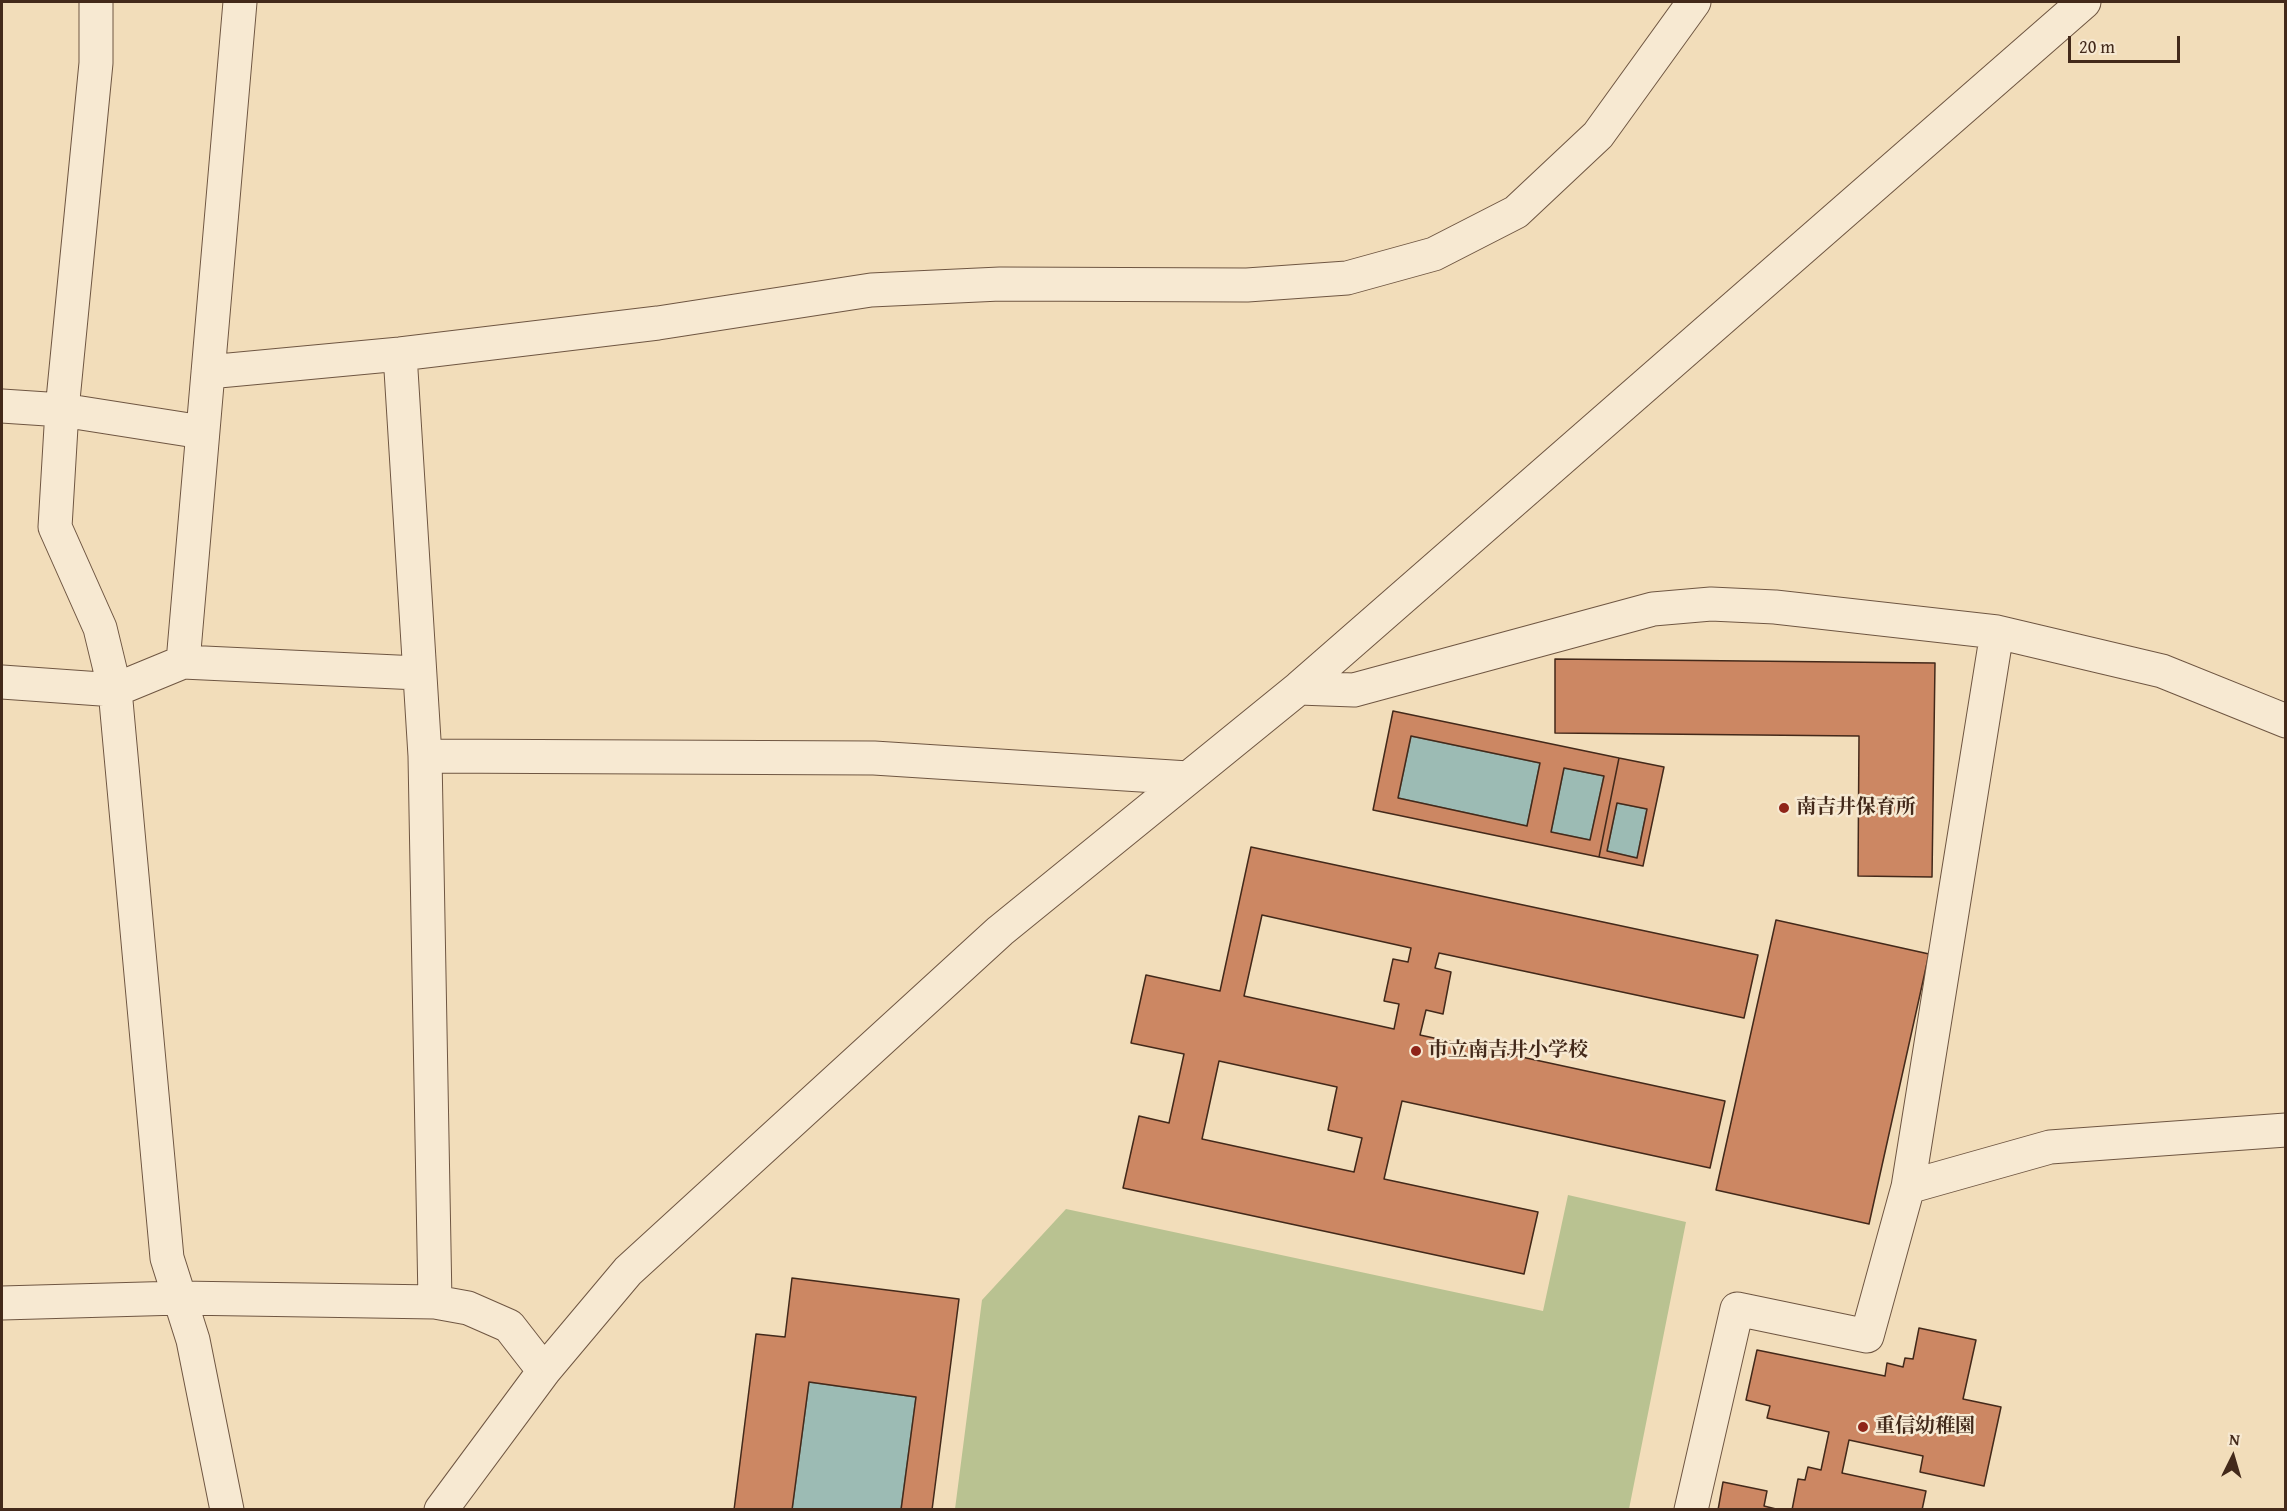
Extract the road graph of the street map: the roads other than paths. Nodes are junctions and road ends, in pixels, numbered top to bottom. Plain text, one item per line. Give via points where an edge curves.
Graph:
1 (96, 2) edge
2 (240, 2) edge
3 (1694, 2) edge
4 (2084, 2) edge
5 (400, 354) junction
6 (208, 372) junction
7 (2, 406) edge
8 (62, 410) junction
9 (202, 432) junction
10 (1997, 632) junction
11 (183, 662) junction
12 (418, 672) junction
13 (2, 682) edge
14 (1299, 688) junction
15 (115, 690) junction
16 (2286, 721) edge
17 (424, 756) junction
18 (1188, 778) junction
19 (2286, 1130) edge
20 (1908, 1187) junction
21 (180, 1298) junction
22 (435, 1302) junction
23 (2, 1304) edge
24 (544, 1371) junction
25 (227, 1509) edge
26 (441, 1509) edge
27 (1691, 1509) edge

1 - 8 street via 96,63
2 - 6 street
3 - 5 street via 1598,135 1516,212 1434,254 1347,278 1247,285 1000,284 871,290 658,323
4 - 14 street
5 - 6 street
5 - 12 street
6 - 9 street
7 - 8 street
8 - 9 street
8 - 15 street via 55,527 100,628
9 - 11 street
10 - 14 street via 1774,607 1711,604 1653,609 1354,690
10 - 16 street via 2162,671
10 - 20 street
11 - 12 street
11 - 15 street
12 - 17 street
13 - 15 street
14 - 18 street
15 - 21 street via 167,1258
17 - 18 street via 874,758
17 - 22 street
18 - 24 street via 1000,931 628,1271
19 - 20 street via 2050,1147
20 - 27 street via 1867,1336 1737,1309
21 - 22 street
21 - 23 street
21 - 25 street via 194,1340
22 - 24 street via 468,1308 509,1326
24 - 26 street

